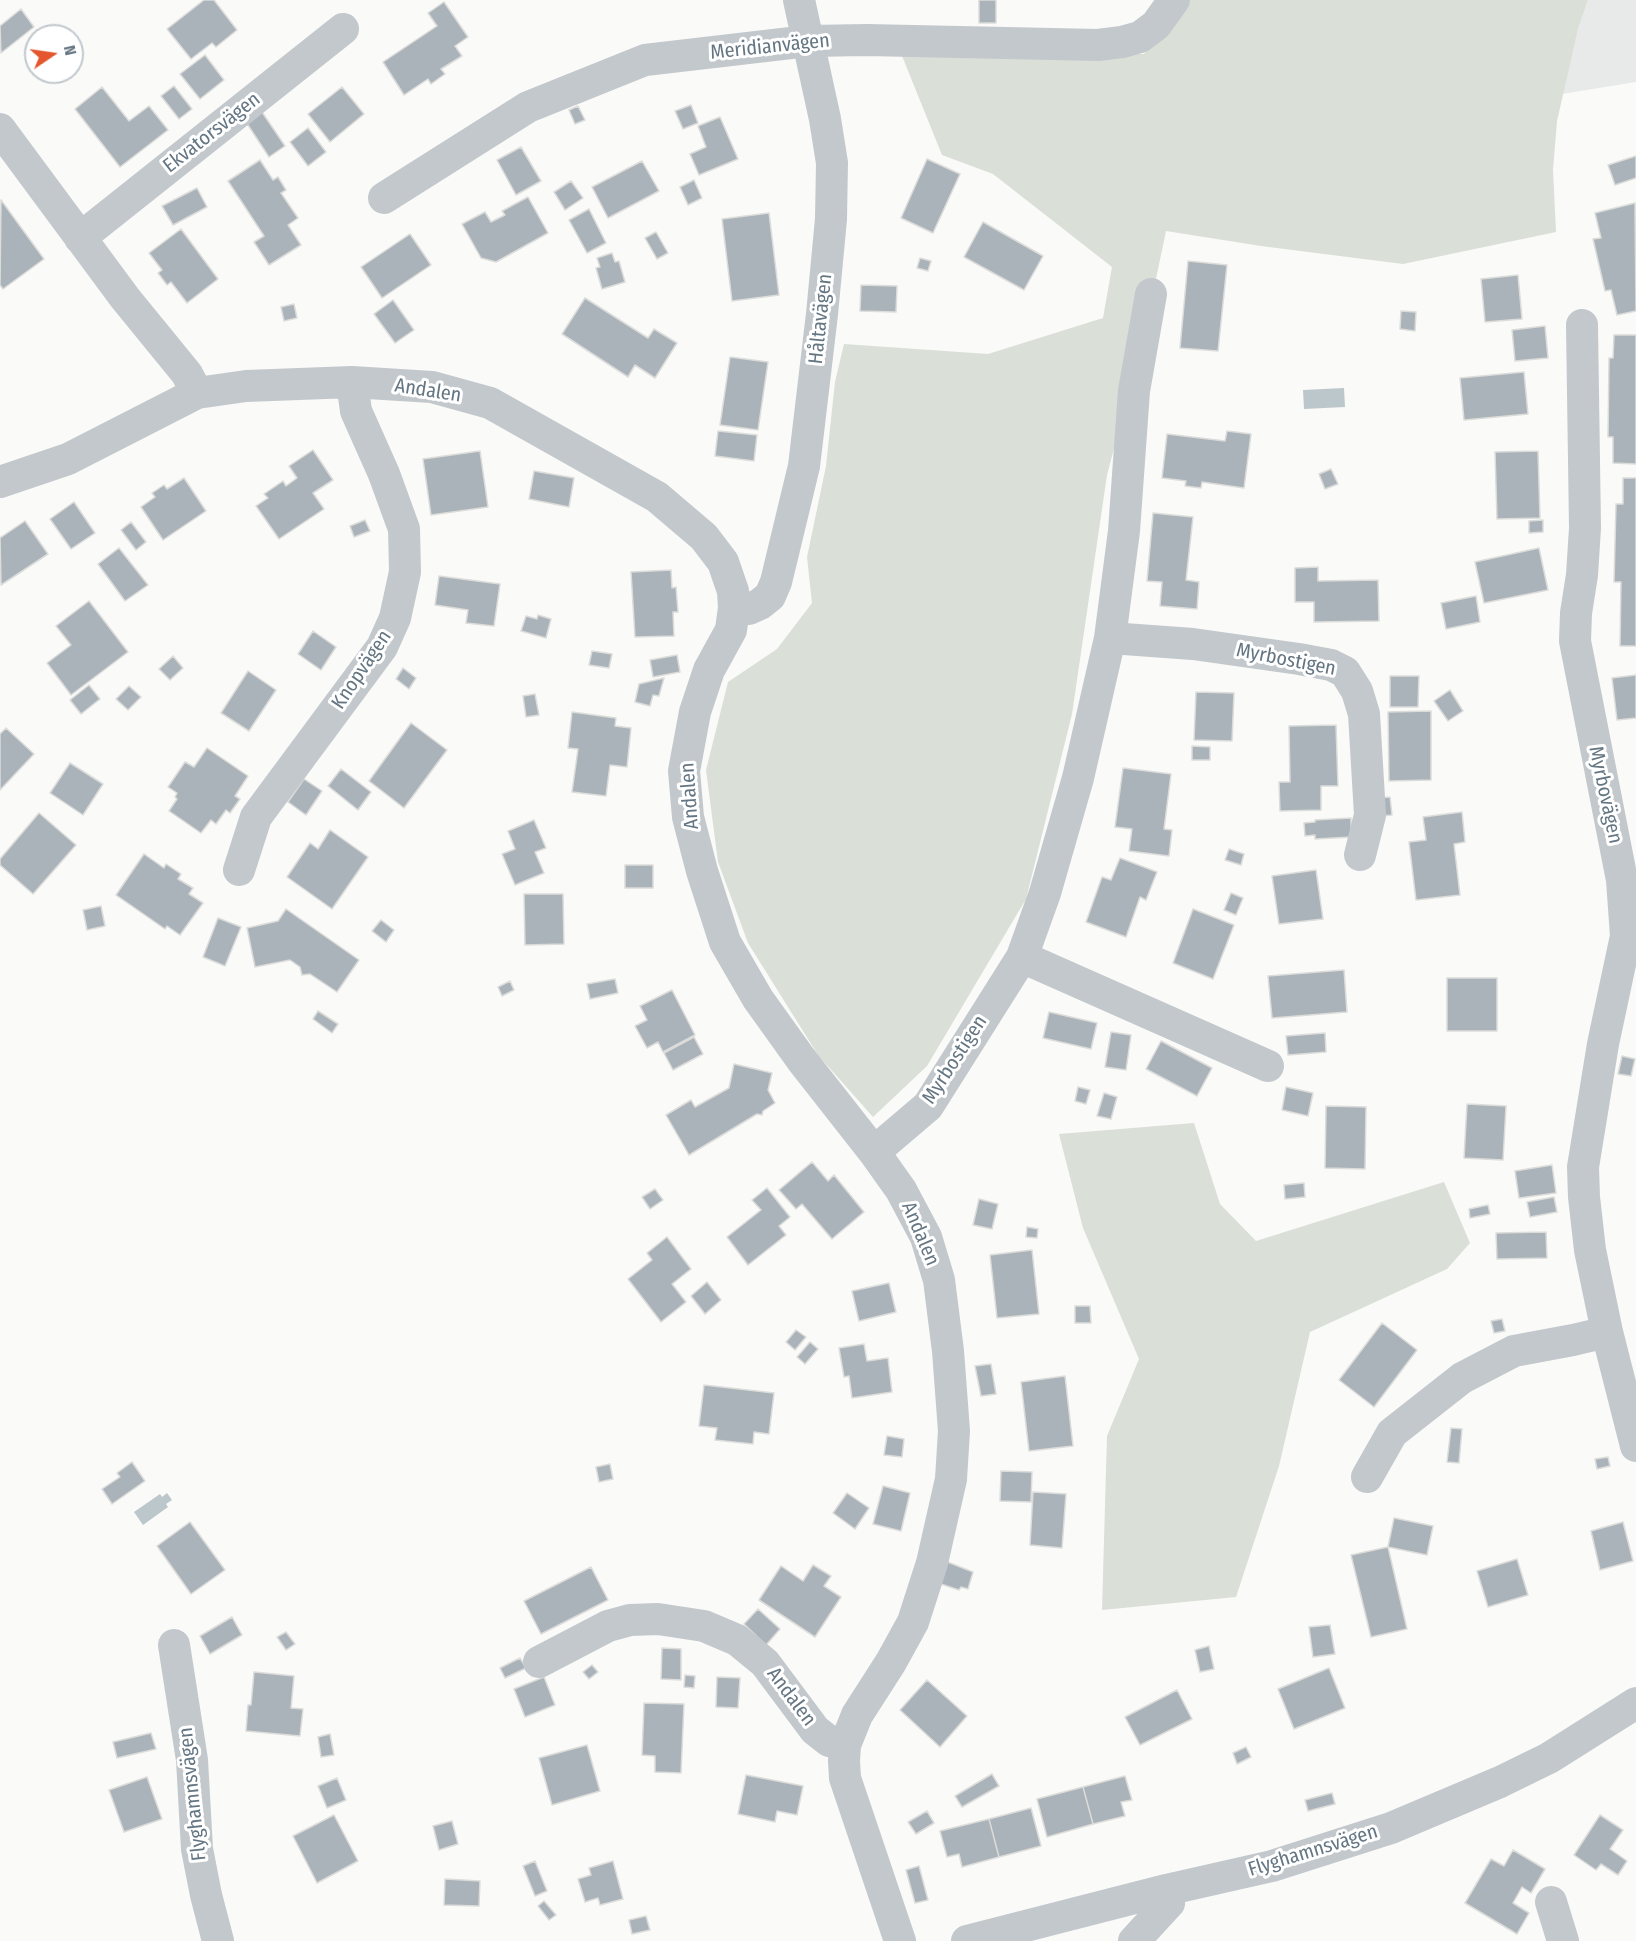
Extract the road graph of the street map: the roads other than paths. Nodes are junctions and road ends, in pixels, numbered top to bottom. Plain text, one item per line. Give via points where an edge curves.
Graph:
1 (799, 0) edge
2 (1174, 0) edge
3 (343, 29) dead end
4 (808, 41) junction
5 (0, 129) edge
6 (384, 198) dead end
7 (80, 238) junction
8 (1151, 294) dead end
9 (1582, 325) dead end
10 (352, 382) junction
11 (197, 393) junction
12 (0, 482) edge
13 (734, 608) junction
14 (1110, 638) junction
15 (1360, 855) dead end
16 (240, 870) dead end
17 (1022, 957) junction
18 (1268, 1066) dead end
19 (874, 1152) junction
20 (1607, 1332) junction
21 (1636, 1446) edge
22 (1367, 1477) dead end
23 (174, 1645) dead end
24 (539, 1662) dead end
25 (1636, 1703) edge
26 (845, 1745) junction
27 (1166, 1890) junction
28 (1551, 1902) dead end
29 (218, 1941) edge
30 (900, 1941) edge
31 (967, 1941) edge
32 (1134, 1941) edge
33 (1563, 1941) edge

1 - 4 street, Håltavägen
2 - 4 street, Meridianvägen via 1156,25 1140,37 1098,45
3 - 7 street, Ekvatorsvägen
4 - 6 street, Meridianvägen via 645,60 528,107
4 - 13 street, Håltavägen via 832,164 824,303 804,466 770,596 749,609
5 - 7 street
7 - 11 street via 188,374
8 - 14 street, Myrbostigen via 1134,391 1124,531
9 - 20 street, Myrbovägen via 1585,528 1575,641 1622,880 1626,936 1583,1167 1590,1250
10 - 11 street, Andalen via 246,386
10 - 13 street, Andalen via 432,387 490,403 657,497 704,537 723,562
10 - 16 street, Knopvägen via 356,411 404,529 405,572 398,607 382,647 256,817
11 - 12 street, Andalen via 68,459
13 - 19 street, Andalen via 730,630 709,670 695,712 684,771 688,818 725,942 758,999
14 - 15 street, Myrbostigen via 1299,658 1345,672 1357,691 1364,714 1370,815
14 - 17 street, Myrbostigen via 1078,778
17 - 18 street
17 - 19 street, Myrbostigen via 928,1106
19 - 26 street, Andalen via 901,1190 926,1237 939,1280 954,1431 945,1508 913,1622 857,1715
20 - 21 street, Myrbovägen
20 - 22 street via 1514,1351 1462,1378 1392,1433
23 - 29 street, Flyghamnsvägen via 192,1760 197,1849
24 - 26 street, Andalen via 608,1626 630,1620 658,1619 704,1626 737,1640 765,1662 815,1730 829,1741
25 - 27 street, Flyghamnsvägen via 1548,1758 1434,1811 1272,1866
26 - 30 street, Andalen via 845,1778
27 - 31 street, Flyghamnsvägen
27 - 32 street via 1169,1903
28 - 33 street

